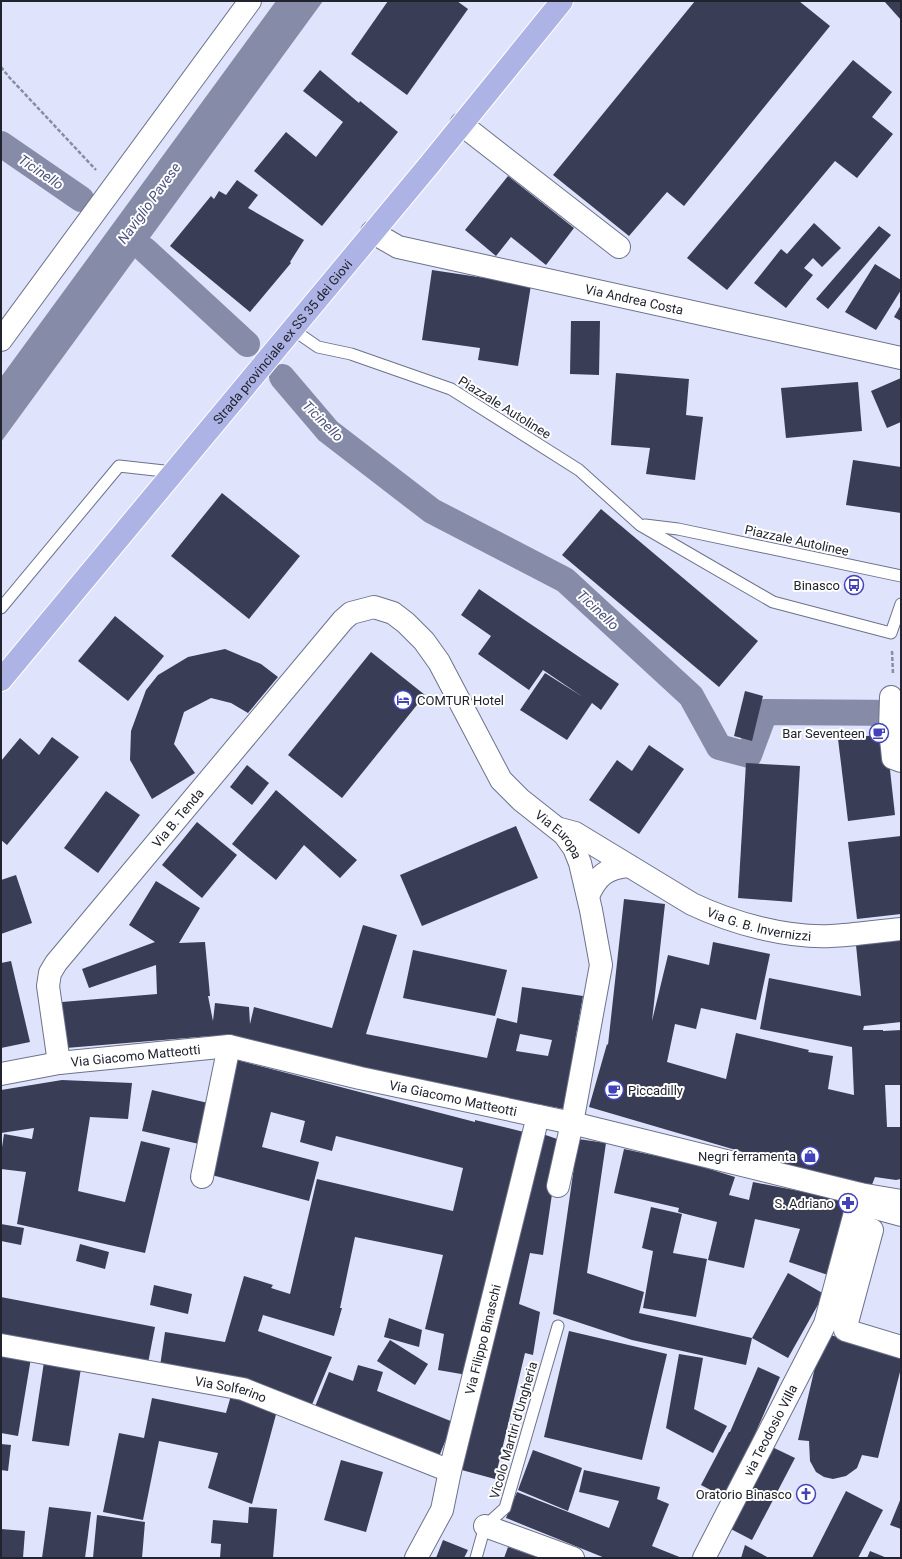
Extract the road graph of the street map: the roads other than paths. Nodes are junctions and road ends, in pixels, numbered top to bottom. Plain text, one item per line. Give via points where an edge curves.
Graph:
1 (250, 1) edge
2 (562, 1) edge
3 (461, 124) junction
4 (372, 232) junction
5 (619, 247) dead end
6 (292, 328) junction
7 (1, 340) edge
8 (901, 358) edge
9 (173, 472) junction
10 (640, 525) junction
11 (901, 576) edge
12 (901, 604) edge
13 (374, 607) joint
14 (1, 608) edge
15 (1, 680) edge
16 (892, 688) road end
17 (901, 761) edge
18 (558, 829) junction
19 (629, 866) junction
20 (588, 896) junction
21 (901, 929) edge
22 (230, 1046) junction
23 (59, 1063) junction
24 (1, 1074) edge
25 (538, 1116) junction
26 (572, 1123) junction
27 (202, 1177) dead end
28 (558, 1186) dead end
29 (860, 1194) junction
30 (901, 1201) edge
31 (901, 1215) edge
32 (558, 1326) dead end
33 (1, 1345) edge
34 (901, 1347) edge
35 (450, 1471) junction
36 (484, 1526) junction
37 (416, 1558) edge
38 (476, 1558) edge
39 (574, 1558) edge
40 (704, 1558) edge

1 - 7 street
2 - 3 main road, Strada provinciale ex SS 35 dei Giovi
3 - 4 main road, Strada provinciale ex SS 35 dei Giovi
3 - 5 street
4 - 6 main road, Strada provinciale ex SS 35 dei Giovi
4 - 8 street, Via Andrea Costa via 398,247
6 - 9 main road, Strada provinciale ex SS 35 dei Giovi
6 - 10 lane, Piazzale Autolinee via 318,347 351,354 451,389 579,470
9 - 14 lane via 119,466
9 - 15 main road, Strada provinciale ex SS 35 dei Giovi
10 - 11 lane, Piazzale Autolinee via 678,529
10 - 12 lane, Piazzale Autolinee via 773,602 892,633
13 - 18 street, Via Europa via 393,613 424,641 439,662 501,780 521,800
13 - 23 street, Via B. Tenda via 351,613 343,620 53,968 48,986
16 - 17 street via 890,729 893,758
18 - 19 street, Via G. B. Invernizzi via 575,833
18 - 20 street, Via Europa via 574,848
19 - 20 street via 610,870 602,875 594,882
19 - 21 street, Via G. B. Invernizzi via 692,904 736,922 805,935 831,936
20 - 26 street, Via Europa via 601,965
22 - 23 street, Via Giacomo Matteotti
22 - 25 street, Via Giacomo Matteotti via 360,1078
22 - 27 street
23 - 24 street, Via Giacomo Matteotti
25 - 26 street, Via Giacomo Matteotti
25 - 35 street, Via Filippo Binaschi
26 - 28 street, Via Europa
26 - 29 street, Via Giacomo Matteotti
29 - 30 street, Via Giacomo Matteotti
29 - 40 street, via Teodosio Villa via 825,1324
31 - 34 street via 868,1206 865,1208 860,1226 872,1230 845,1330
32 - 36 lane, Vicolo Martiri d'Ungheria via 504,1508
33 - 35 street, Via Solferino via 243,1389
35 - 37 street, Via Filippo Binaschi via 442,1510
36 - 38 lane
36 - 39 street

